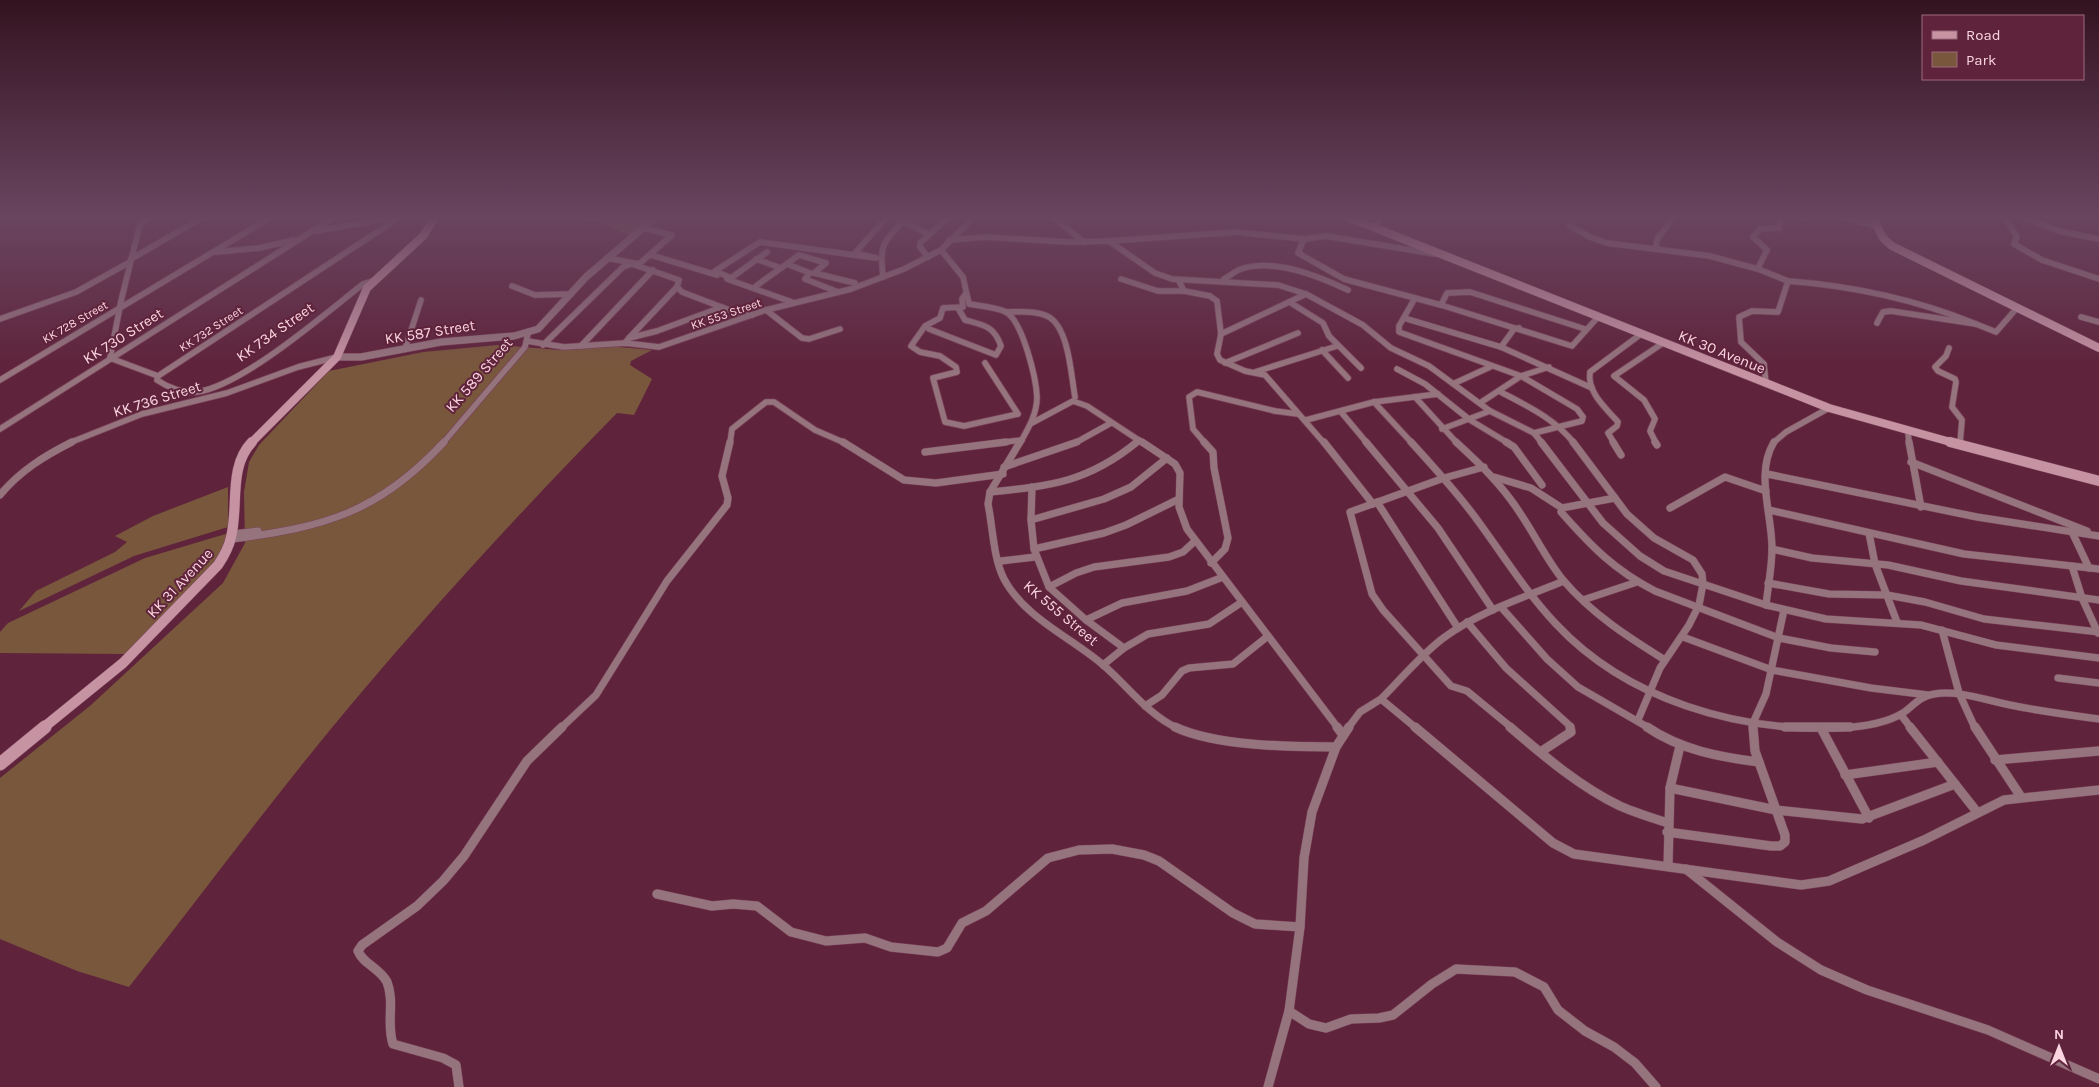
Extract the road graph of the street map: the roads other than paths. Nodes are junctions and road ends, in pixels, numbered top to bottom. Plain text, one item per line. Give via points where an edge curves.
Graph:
1 (120, 267) edge
2 (129, 267) edge
3 (191, 267) edge
4 (256, 267) edge
5 (323, 267) edge
6 (388, 267) edge
7 (598, 267) edge
8 (627, 267) edge
9 (642, 267) edge
10 (694, 267) edge
11 (719, 267) edge
12 (746, 267) edge
13 (783, 267) edge
14 (787, 267) edge
15 (822, 267) edge
16 (881, 267) edge
17 (906, 267) edge
18 (956, 267) edge
19 (1147, 267) edge
20 (1323, 267) edge
21 (1474, 267) edge
22 (1753, 267) edge
23 (1933, 267) edge
24 (2062, 267) edge
25 (1758, 268) joint
26 (653, 270) junction
27 (883, 277) junction
28 (1121, 279) dead end
29 (2099, 279) edge
30 (373, 280) junction
31 (1219, 280) junction
32 (1180, 281) junction
33 (1788, 281) junction
34 (855, 283) dead end
35 (512, 286) dead end
36 (756, 286) dead end
37 (677, 287) junction
38 (1348, 290) dead end
39 (838, 292) junction
40 (1184, 292) junction
41 (966, 293) junction
42 (571, 294) junction
43 (1306, 294) junction
44 (1415, 298) junction
45 (421, 300) dead end
46 (793, 302) junction
47 (1291, 303) junction
48 (1441, 305) junction
49 (722, 307) junction
50 (958, 308) junction
51 (2016, 309) junction
52 (119, 310) junction
53 (766, 310) junction
54 (1006, 312) junction
55 (752, 316) junction
56 (1598, 317) junction
57 (2082, 317) dead end
58 (1404, 318) junction
59 (0, 319) edge
60 (2099, 322) edge
61 (1877, 323) dead end
62 (1976, 324) junction
63 (1520, 328) junction
64 (840, 329) dead end
65 (929, 329) dead end
66 (1585, 329) junction
67 (1298, 333) dead end
68 (1221, 334) junction
69 (1641, 334) junction
70 (528, 337) junction
71 (627, 341) junction
72 (1663, 343) junction
73 (543, 345) junction
74 (581, 346) junction
75 (1337, 346) junction
76 (659, 347) joint
77 (1501, 347) junction
78 (1949, 348) dead end
79 (2099, 348) edge
80 (405, 349) junction
81 (1322, 350) junction
82 (337, 357) junction
83 (110, 358) junction
84 (985, 363) dead end
85 (1225, 363) junction
86 (1490, 367) junction
87 (1549, 367) junction
88 (1361, 368) dead end
89 (1397, 369) dead end
90 (1255, 372) junction
91 (158, 376) junction
92 (1521, 376) junction
93 (1348, 378) dead end
94 (0, 380) edge
95 (1455, 384) junction
96 (1766, 384) junction
97 (1592, 388) junction
98 (1499, 391) junction
99 (197, 392) junction
100 (1438, 394) junction
101 (1075, 397) dead end
102 (202, 398) junction
103 (1415, 398) junction
104 (1374, 402) junction
105 (1480, 403) junction
106 (1829, 408) junction
107 (1490, 411) junction
108 (1341, 412) junction
109 (1299, 414) junction
110 (1306, 420) junction
111 (1470, 420) junction
112 (1032, 423) junction
113 (1111, 423) junction
114 (1559, 427) junction
115 (0, 429) edge
116 (1442, 429) junction
117 (1908, 431) junction
118 (1534, 433) junction
119 (1022, 440) junction
120 (1139, 440) junction
121 (1656, 445) dead end
122 (1960, 445) junction
123 (925, 452) dead end
124 (1621, 455) dead end
125 (1167, 458) junction
126 (1910, 462) junction
127 (1484, 467) junction
128 (1004, 470) junction
129 (1767, 474) junction
130 (1493, 476) junction
131 (1444, 478) junction
132 (2099, 481) edge
133 (1542, 485) dead end
134 (1032, 487) junction
135 (1766, 491) junction
136 (990, 492) junction
137 (1410, 492) junction
138 (0, 495) edge
139 (1615, 498) junction
140 (1179, 499) junction
141 (1375, 503) junction
142 (1586, 503) junction
143 (1921, 507) junction
144 (1562, 508) junction
145 (1670, 508) dead end
146 (1769, 510) junction
147 (1031, 520) junction
148 (1869, 532) junction
149 (2072, 532) junction
150 (2099, 536) edge
151 (233, 537) junction
152 (1195, 541) junction
153 (1772, 549) junction
154 (1035, 553) junction
155 (1001, 561) junction
156 (1211, 562) junction
157 (1875, 564) junction
158 (2072, 566) junction
159 (2089, 568) junction
160 (2099, 569) edge
161 (1223, 577) junction
162 (1564, 581) junction
163 (1636, 582) junction
164 (1768, 583) junction
165 (1703, 586) junction
166 (1049, 587) junction
167 (1528, 593) junction
168 (1887, 595) junction
169 (2082, 598) junction
170 (1583, 600) junction
171 (2099, 600) edge
172 (1242, 602) junction
173 (1766, 604) junction
174 (1698, 608) junction
175 (1497, 609) junction
176 (1784, 610) junction
177 (1086, 620) junction
178 (1467, 622) junction
179 (1897, 622) junction
180 (1458, 628) junction
181 (1942, 630) junction
182 (2098, 633) edge
183 (1268, 636) junction
184 (1683, 637) junction
185 (1779, 638) junction
186 (1124, 648) junction
187 (1875, 652) dead end
188 (1425, 655) junction
189 (2099, 658) edge
190 (1665, 660) junction
191 (1103, 665) junction
192 (1772, 670) junction
193 (2058, 678) dead end
194 (2099, 682) edge
195 (1650, 691) junction
196 (1958, 693) junction
197 (1928, 695) junction
198 (1381, 699) junction
199 (1145, 706) junction
200 (1901, 715) junction
201 (2099, 719) edge
202 (1638, 720) junction
203 (1753, 723) junction
204 (1821, 728) junction
205 (1343, 734) junction
206 (1680, 746) junction
207 (1336, 747) junction
208 (2099, 751) edge
209 (1542, 752) junction
210 (1995, 760) junction
211 (1759, 762) junction
212 (1938, 762) junction
213 (0, 764) edge
214 (1845, 775) junction
215 (1955, 784) junction
216 (1670, 788) junction
217 (2099, 790) edge
218 (2021, 797) junction
219 (1776, 810) junction
220 (1977, 812) junction
221 (1868, 818) junction
222 (1668, 827) junction
223 (1668, 866) junction
224 (1686, 869) junction
225 (657, 894) dead end
226 (1300, 927) junction
227 (1289, 1011) junction
228 (2099, 1079) edge
229 (459, 1087) edge
230 (1268, 1087) edge
231 (1656, 1087) edge

1 - 59 street via 76,292
2 - 52 street
3 - 52 street, KK 728 Street
4 - 83 street, KK 730 Street
5 - 91 street, KK 732 Street
6 - 30 main road, KK 31 Avenue
7 - 42 street
8 - 73 street
9 - 26 street
10 - 46 street
11 - 12 street via 714,270 730,278
13 - 36 street
14 - 39 street via 810,273 805,279
15 - 34 street via 814,273
16 - 27 street
17 - 27 street, KK 553 Street
18 - 41 street via 966,282
19 - 32 street
20 - 44 street via 1344,279
21 - 56 main road, KK 30 Avenue
22 - 25 street
23 - 51 main road
24 - 29 street
25 - 33 street
26 - 37 street via 679,280
26 - 74 street
27 - 39 street, KK 553 Street
28 - 40 street via 1158,291
30 - 82 main road, KK 31 Avenue
30 - 99 street, KK 734 Street via 260,359 216,386
31 - 32 street
31 - 38 street via 1229,278 1238,270 1277,268 1309,274
31 - 43 street via 1278,284
32 - 40 street
33 - 62 street via 1854,286 1888,293 1941,309
33 - 96 street via 1778,312 1752,310 1739,317 1741,342 1766,363
35 - 42 street via 535,295
37 - 49 street via 682,292
37 - 71 street
39 - 46 street, KK 553 Street
40 - 68 street via 1205,294 1217,301
41 - 50 street via 962,299 963,306
41 - 54 street via 973,307
42 - 70 street
43 - 47 street
43 - 95 street via 1364,324 1392,348 1429,366
44 - 48 street
44 - 58 street
45 - 80 street
46 - 53 street, KK 553 Street
47 - 68 street
47 - 75 street via 1324,323
48 - 63 street
48 - 66 street via 1447,293 1470,292
49 - 55 street
49 - 71 street
50 - 65 street via 965,320 992,326 997,332 1001,346 996,355
50 - 84 street via 944,308 940,318 925,326 911,346 920,352 940,356 956,368 957,372 933,378 945,422 964,426 1018,414
51 - 62 street via 1999,332
51 - 79 main road
52 - 83 street
52 - 94 street, KK 728 Street
53 - 55 street, KK 553 Street
53 - 64 street via 802,338 809,339
54 - 101 street via 1023,311 1050,317 1062,330
54 - 112 street via 1019,330 1030,358 1038,398
55 - 76 street, KK 553 Street
56 - 66 street
56 - 69 main road, KK 30 Avenue
57 - 60 street
58 - 77 street
58 - 86 street via 1398,329 1405,336 1450,349
61 - 62 street via 1886,311
63 - 66 street via 1572,346
63 - 77 street via 1514,328
67 - 85 street
68 - 85 street via 1218,358
69 - 72 main road, KK 30 Avenue
69 - 97 street via 1590,372 1588,382
70 - 73 street, KK 587 Street
70 - 80 street, KK 587 Street via 441,342
70 - 151 street, KK 589 Street via 525,347 441,443 397,483 341,516 279,533
71 - 74 street, KK 587 Street
71 - 76 street, KK 587 Street
72 - 96 main road, KK 30 Avenue
72 - 121 street via 1614,376 1648,405 1655,419 1650,431
73 - 74 street, KK 587 Street
75 - 81 street
75 - 88 street
77 - 87 street
78 - 122 street via 1935,368 1956,382 1952,407 1962,420
80 - 82 street, KK 587 Street via 361,357
81 - 90 street
81 - 93 street
82 - 102 street, KK 736 Street via 313,361 234,391
82 - 151 main road, KK 31 Avenue via 256,436 239,460 234,491
83 - 91 street
83 - 115 street, KK 730 Street
85 - 90 street
86 - 92 street
86 - 95 street
87 - 92 street
87 - 97 street
89 - 100 street
90 - 109 street via 1265,375
91 - 99 street via 157,380 162,383
92 - 98 street
92 - 114 street via 1577,409 1583,417 1582,421
95 - 105 street
96 - 106 main road, KK 30 Avenue
97 - 124 street via 1618,422 1608,433
98 - 105 street
98 - 114 street
99 - 102 street
100 - 103 street
100 - 111 street
102 - 138 street, KK 736 Street via 136,417 75,442 30,465
103 - 104 street
103 - 116 street
104 - 108 street
104 - 131 street
105 - 107 street
106 - 117 main road, KK 30 Avenue
106 - 129 street via 1774,440 1767,458
107 - 111 street
107 - 118 street
108 - 110 street
108 - 137 street
109 - 110 street
109 - 156 street via 1197,392 1188,397 1193,429 1213,452 1228,538 1225,549
110 - 141 street
111 - 116 street
111 - 133 street via 1514,447
112 - 113 street via 1073,401 1087,406
112 - 119 street
113 - 120 street
113 - 128 street via 1070,446
114 - 118 street
114 - 139 street
116 - 127 street
117 - 122 main road, KK 30 Avenue
117 - 126 street
118 - 142 street
119 - 123 street
119 - 128 street
120 - 125 street
120 - 134 street via 1107,464 1087,473 1062,482
122 - 132 main road, KK 30 Avenue
125 - 140 street via 1176,464 1180,474
125 - 147 street via 1131,487 1104,499
126 - 143 street
126 - 150 street
127 - 130 street
127 - 131 street
128 - 136 street
128 - 229 street via 936,483 904,480 843,442 815,430 774,402 766,402 732,429 722,476 727,505 667,580 596,695 527,761 464,856 443,881 410,912 358,951 386,978 391,997 389,1034 393,1044 443,1058 456,1065
129 - 135 street
129 - 143 street
130 - 144 street via 1531,488
130 - 162 street
131 - 137 street
131 - 167 street
134 - 136 street
134 - 147 street
135 - 145 street via 1725,478
135 - 146 street
136 - 155 street, KK 555 Street via 988,504
137 - 141 street
137 - 175 street
139 - 142 street
139 - 165 street via 1630,518 1655,539 1693,559 1702,572
140 - 152 street via 1182,516
140 - 154 street via 1126,525
141 - 180 street
141 - 188 street via 1350,512 1368,584 1383,610
142 - 144 street
142 - 165 street via 1640,556 1664,571
143 - 149 street
144 - 163 street via 1561,512 1593,549
146 - 148 street
146 - 153 street
147 - 154 street
148 - 157 street
148 - 158 street via 1964,554
149 - 150 street
149 - 159 street
151 - 213 main road, KK 31 Avenue via 226,554 210,575 139,648
152 - 156 street
152 - 166 street via 1183,552 1169,557 1094,567
153 - 157 street via 1812,558
153 - 164 street
154 - 155 street
154 - 166 street
155 - 191 street, KK 555 Street via 1004,577 1012,590
156 - 161 street
157 - 168 street
157 - 169 street via 1961,581
158 - 159 street
158 - 169 street
159 - 160 street
161 - 172 street
161 - 177 street via 1187,591 1122,603
162 - 167 street
162 - 170 street
163 - 170 street
163 - 174 street
164 - 168 street via 1829,594
164 - 173 street
165 - 173 street
165 - 174 street
166 - 177 street
167 - 175 street
167 - 195 street via 1586,651
168 - 179 street
168 - 182 street via 1984,619
169 - 171 street
169 - 182 street
170 - 190 street via 1622,633
172 - 183 street
172 - 186 street via 1209,624 1148,634
173 - 176 street
174 - 184 street
174 - 185 street
175 - 178 street
175 - 202 street via 1578,686
176 - 179 street via 1826,619
176 - 185 street
177 - 186 street
178 - 180 street
178 - 209 street via 1506,668 1569,725 1571,732
179 - 181 street
180 - 188 street
181 - 189 street via 1996,645
181 - 196 street
183 - 199 street via 1232,664 1182,671 1162,696
183 - 205 street
184 - 190 street
184 - 192 street
185 - 187 street via 1830,648
185 - 192 street
186 - 191 street
188 - 198 street
188 - 209 street via 1451,686 1467,691
190 - 195 street
191 - 199 street, KK 555 Street
192 - 197 street
192 - 203 street
193 - 194 street
195 - 202 street
195 - 203 street via 1674,704
196 - 197 street
196 - 201 street via 1997,703
196 - 210 street
197 - 200 street
198 - 205 street via 1360,712
198 - 223 street via 1553,843 1574,854
199 - 207 street, KK 555 Street via 1167,723 1206,738
200 - 204 street via 1849,727
200 - 212 street
202 - 206 street via 1652,732
203 - 204 street
203 - 211 street
204 - 214 street
205 - 207 street
206 - 211 street via 1725,758
206 - 216 street
207 - 226 street via 1312,812 1304,858
208 - 210 street
209 - 222 street via 1614,803
210 - 218 street
211 - 219 street
212 - 214 street
212 - 215 street
214 - 221 street
215 - 220 street
215 - 221 street
216 - 219 street
216 - 222 street
217 - 218 street
218 - 220 street via 2004,800
219 - 221 street
219 - 222 street via 1785,834 1780,846
220 - 224 street via 1924,840 1815,884 1770,882
222 - 223 street
223 - 224 street
224 - 228 street via 1777,942 1822,970 1867,990 1988,1030
225 - 226 street via 712,906 757,906 791,932 826,941 865,938 891,947 938,952 947,948 962,924 986,911 1048,858 1087,851 1127,850 1173,868 1212,899 1255,924
226 - 227 street
227 - 230 street
227 - 231 street via 1313,1026 1323,1027 1351,1018 1386,1018 1456,969 1515,972 1544,987 1558,1010 1636,1063

